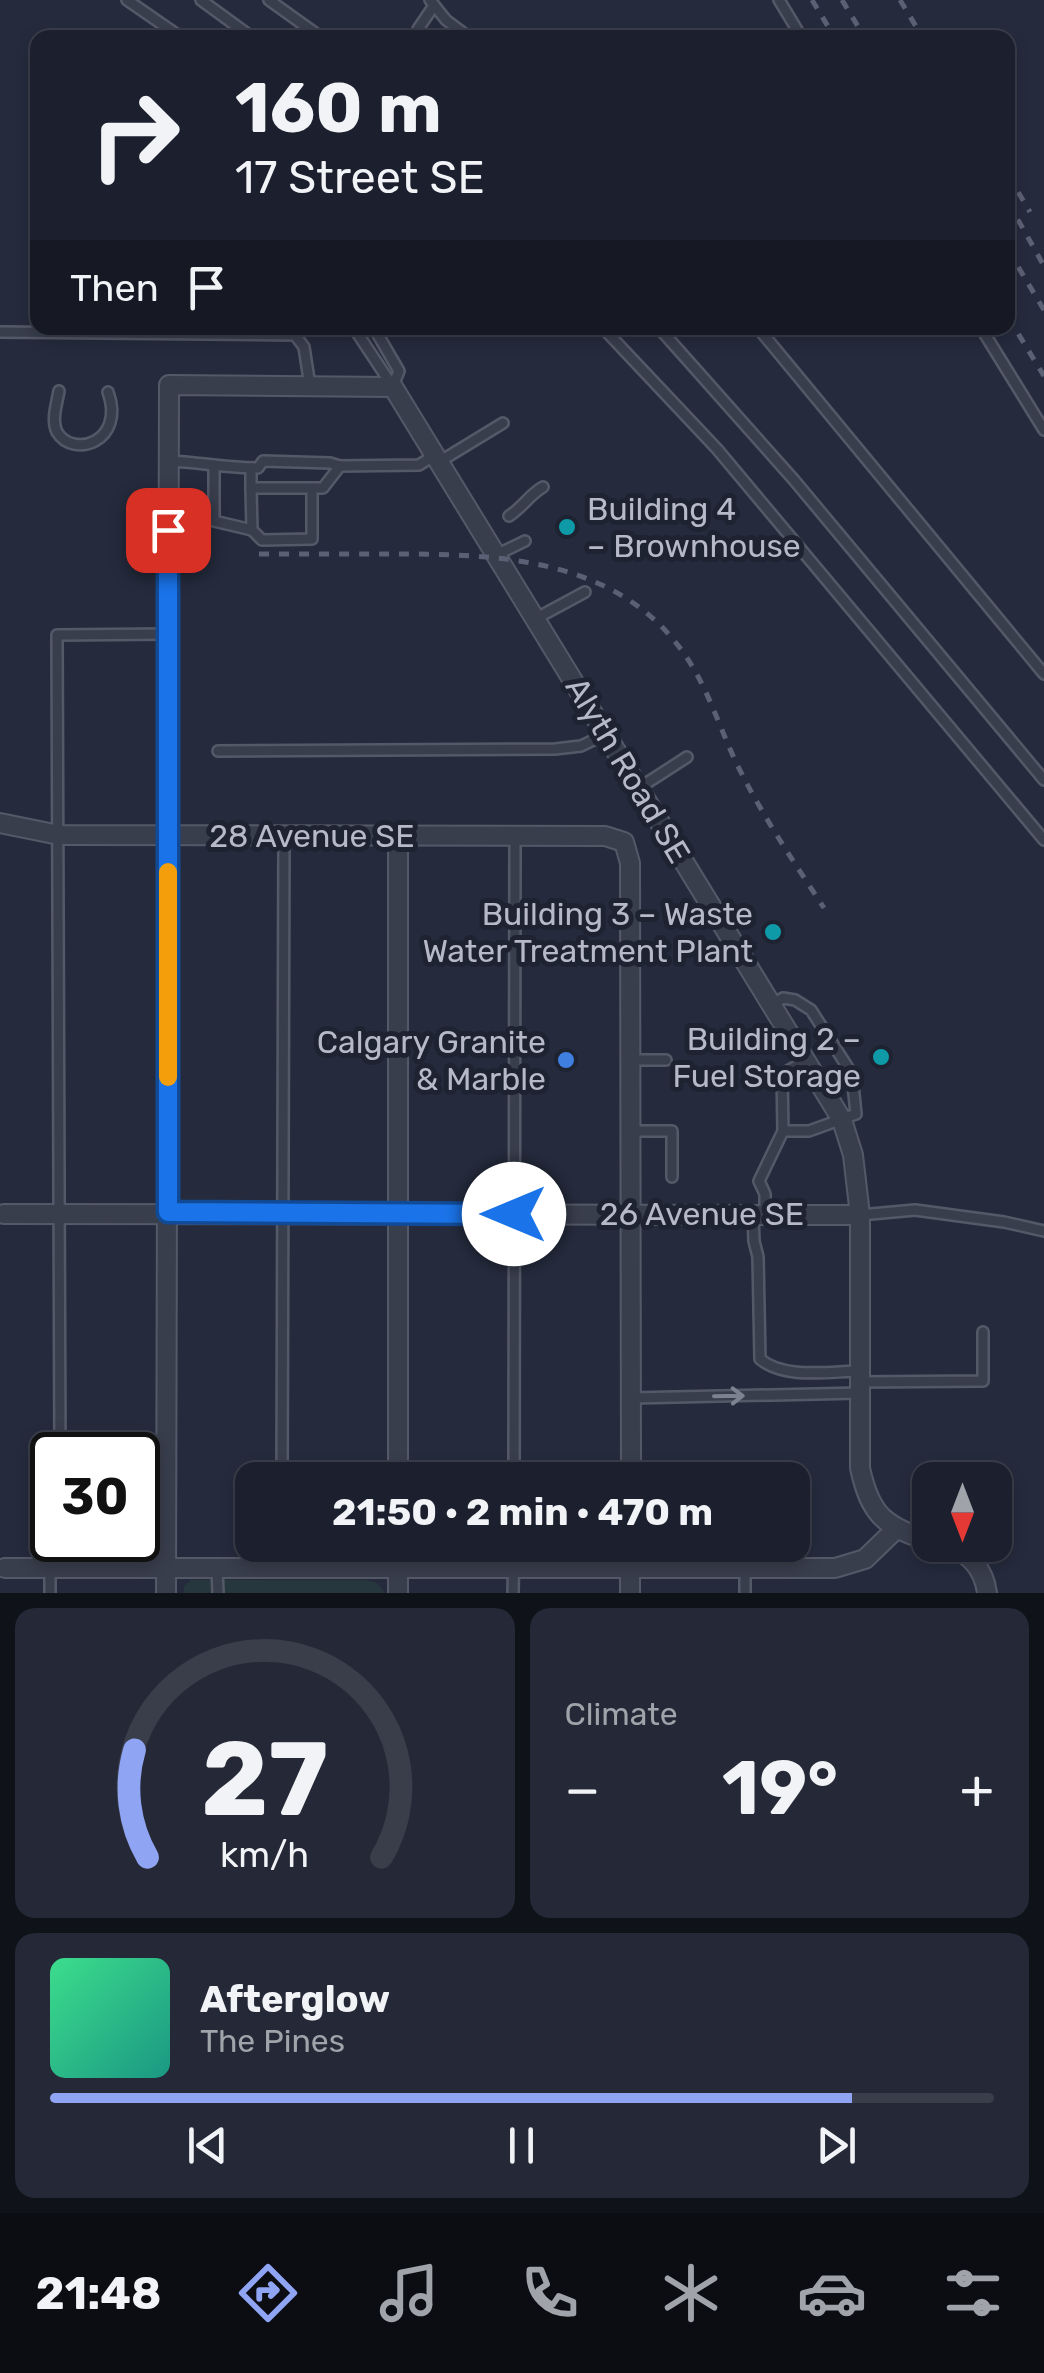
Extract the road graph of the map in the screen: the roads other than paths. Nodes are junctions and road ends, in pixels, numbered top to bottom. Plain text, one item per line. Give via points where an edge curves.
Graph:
1 (127, 0) edge
2 (200, 0) edge
3 (269, 0) edge
4 (779, 0) edge
5 (431, 3) edge
6 (418, 29) dead end
7 (170, 30) edge
8 (242, 30) edge
9 (311, 30) edge
10 (461, 30) edge
11 (797, 30) edge
12 (0, 332) edge
13 (30, 332) edge
14 (296, 335) edge
15 (359, 335) edge
16 (378, 335) edge
17 (610, 335) edge
18 (665, 335) edge
19 (764, 335) edge
20 (985, 335) edge
21 (310, 386) junction
22 (393, 386) junction
23 (60, 392) dead end
24 (108, 392) dead end
25 (504, 423) dead end
26 (1044, 430) edge
27 (437, 458) junction
28 (168, 461) junction
29 (214, 465) junction
30 (340, 466) junction
31 (251, 468) junction
32 (544, 487) dead end
33 (251, 488) junction
34 (312, 488) junction
35 (509, 516) dead end
36 (252, 530) junction
37 (525, 541) dead end
38 (496, 555) junction
39 (585, 592) dead end
40 (535, 618) junction
41 (168, 634) junction
42 (1044, 674) edge
43 (606, 734) junction
44 (218, 751) dead end
45 (687, 757) dead end
46 (1044, 780) edge
47 (640, 788) junction
48 (0, 823) edge
49 (59, 835) junction
50 (168, 835) junction
51 (284, 836) junction
52 (398, 836) junction
53 (515, 836) junction
54 (1044, 840) edge
55 (772, 1005) junction
56 (631, 1060) junction
57 (666, 1060) dead end
58 (806, 1061) junction
59 (842, 1120) junction
60 (631, 1132) junction
61 (783, 1132) junction
62 (672, 1177) dead end
63 (168, 1212) junction
64 (59, 1213) junction
65 (283, 1213) junction
66 (4, 1214) dead end
67 (398, 1214) junction
68 (514, 1214) junction
69 (631, 1214) junction
70 (759, 1214) junction
71 (860, 1214) junction
72 (1044, 1231) edge
73 (983, 1332) dead end
74 (861, 1382) junction
75 (632, 1398) junction
76 (60, 1432) edge
77 (282, 1462) edge
78 (398, 1462) edge
79 (514, 1462) edge
80 (631, 1462) edge
81 (895, 1530) junction
82 (912, 1535) edge
83 (57, 1562) edge
84 (282, 1562) edge
85 (398, 1562) edge
86 (514, 1562) edge
87 (630, 1562) edge
88 (974, 1562) edge
89 (980, 1562) edge
90 (976, 1565) junction
91 (5, 1568) dead end
92 (56, 1568) junction
93 (166, 1568) junction
94 (217, 1568) junction
95 (282, 1568) junction
96 (514, 1568) junction
97 (630, 1568) junction
98 (745, 1568) junction
99 (398, 1569) junction
100 (50, 1593) edge
101 (166, 1593) edge
102 (218, 1593) edge
103 (398, 1593) edge
104 (514, 1593) edge
105 (630, 1593) edge
106 (745, 1593) edge
107 (987, 1593) edge

1 - 7 lane
2 - 8 lane
3 - 9 lane
4 - 11 lane
5 - 6 lane
5 - 10 lane
12 - 13 lane
14 - 21 lane
15 - 22 lane
16 - 22 lane via 399,371
17 - 54 lane via 717,449
18 - 46 lane
19 - 42 lane
20 - 26 lane
21 - 22 street
21 - 28 street via 168,385
22 - 27 street, Alyth Road SE
23 - 24 lane via 57,432 79,444 107,433
25 - 27 lane
27 - 30 lane via 418,465
27 - 38 street, Alyth Road SE
28 - 29 lane
28 - 41 street
29 - 31 lane
29 - 36 lane via 214,521
30 - 31 lane via 263,461
30 - 34 lane via 324,488
31 - 33 lane
32 - 35 lane
33 - 34 lane
33 - 36 lane
34 - 36 lane via 312,539 262,540
37 - 38 lane
38 - 40 street, Alyth Road SE
39 - 40 lane
40 - 43 street, Alyth Road SE
41 - 49 lane via 58,635
41 - 50 street
43 - 44 lane via 582,746 544,750
43 - 47 street, Alyth Road SE
45 - 47 lane
47 - 55 street, Alyth Road SE
48 - 49 street, 28 Avenue SE
49 - 50 street, 28 Avenue SE
49 - 64 lane
50 - 51 street, 28 Avenue SE
50 - 63 street
51 - 52 street, 28 Avenue SE
51 - 65 lane
52 - 53 street, 28 Avenue SE
52 - 67 street
53 - 56 street, 28 Avenue SE via 624,842 630,862
53 - 68 lane
55 - 58 street, Alyth Road SE
55 - 59 lane via 783,998 811,1010 852,1074 856,1114
56 - 57 lane
56 - 60 street
58 - 59 street, Alyth Road SE
58 - 61 lane via 782,1074
59 - 61 lane
59 - 71 street, Alyth Road SE
60 - 62 lane via 672,1131
60 - 69 street
61 - 70 lane via 759,1181 765,1194
63 - 64 street, 26 Avenue SE
63 - 65 street, 26 Avenue SE
63 - 93 street
64 - 66 street, 26 Avenue SE
64 - 76 lane
65 - 67 street, 26 Avenue SE
65 - 77 lane
67 - 68 street, 26 Avenue SE
67 - 78 street
68 - 69 street, 26 Avenue SE
68 - 79 lane
69 - 70 street, 26 Avenue SE
69 - 75 street
70 - 71 street, 26 Avenue SE
70 - 74 lane via 754,1242 760,1359 788,1371
71 - 72 lane via 915,1210
71 - 74 street, Alyth Road SE
73 - 74 lane via 983,1381
75 -> 74 lane
74 - 81 street, Alyth Road SE via 860,1468 866,1494
75 - 80 street
81 - 82 street
81 - 98 street via 852,1566
83 - 92 lane
84 - 95 lane
85 - 99 street
86 - 96 lane
87 - 97 street
88 - 90 street
89 - 90 lane
90 - 107 street
91 - 92 street
92 - 93 street
92 - 100 lane
93 - 94 street
93 - 101 street
94 - 95 street
94 - 102 lane
95 - 99 street
96 - 97 street
96 - 99 street
96 - 104 lane
97 - 98 street
97 - 105 street
98 - 106 lane
99 - 103 street

